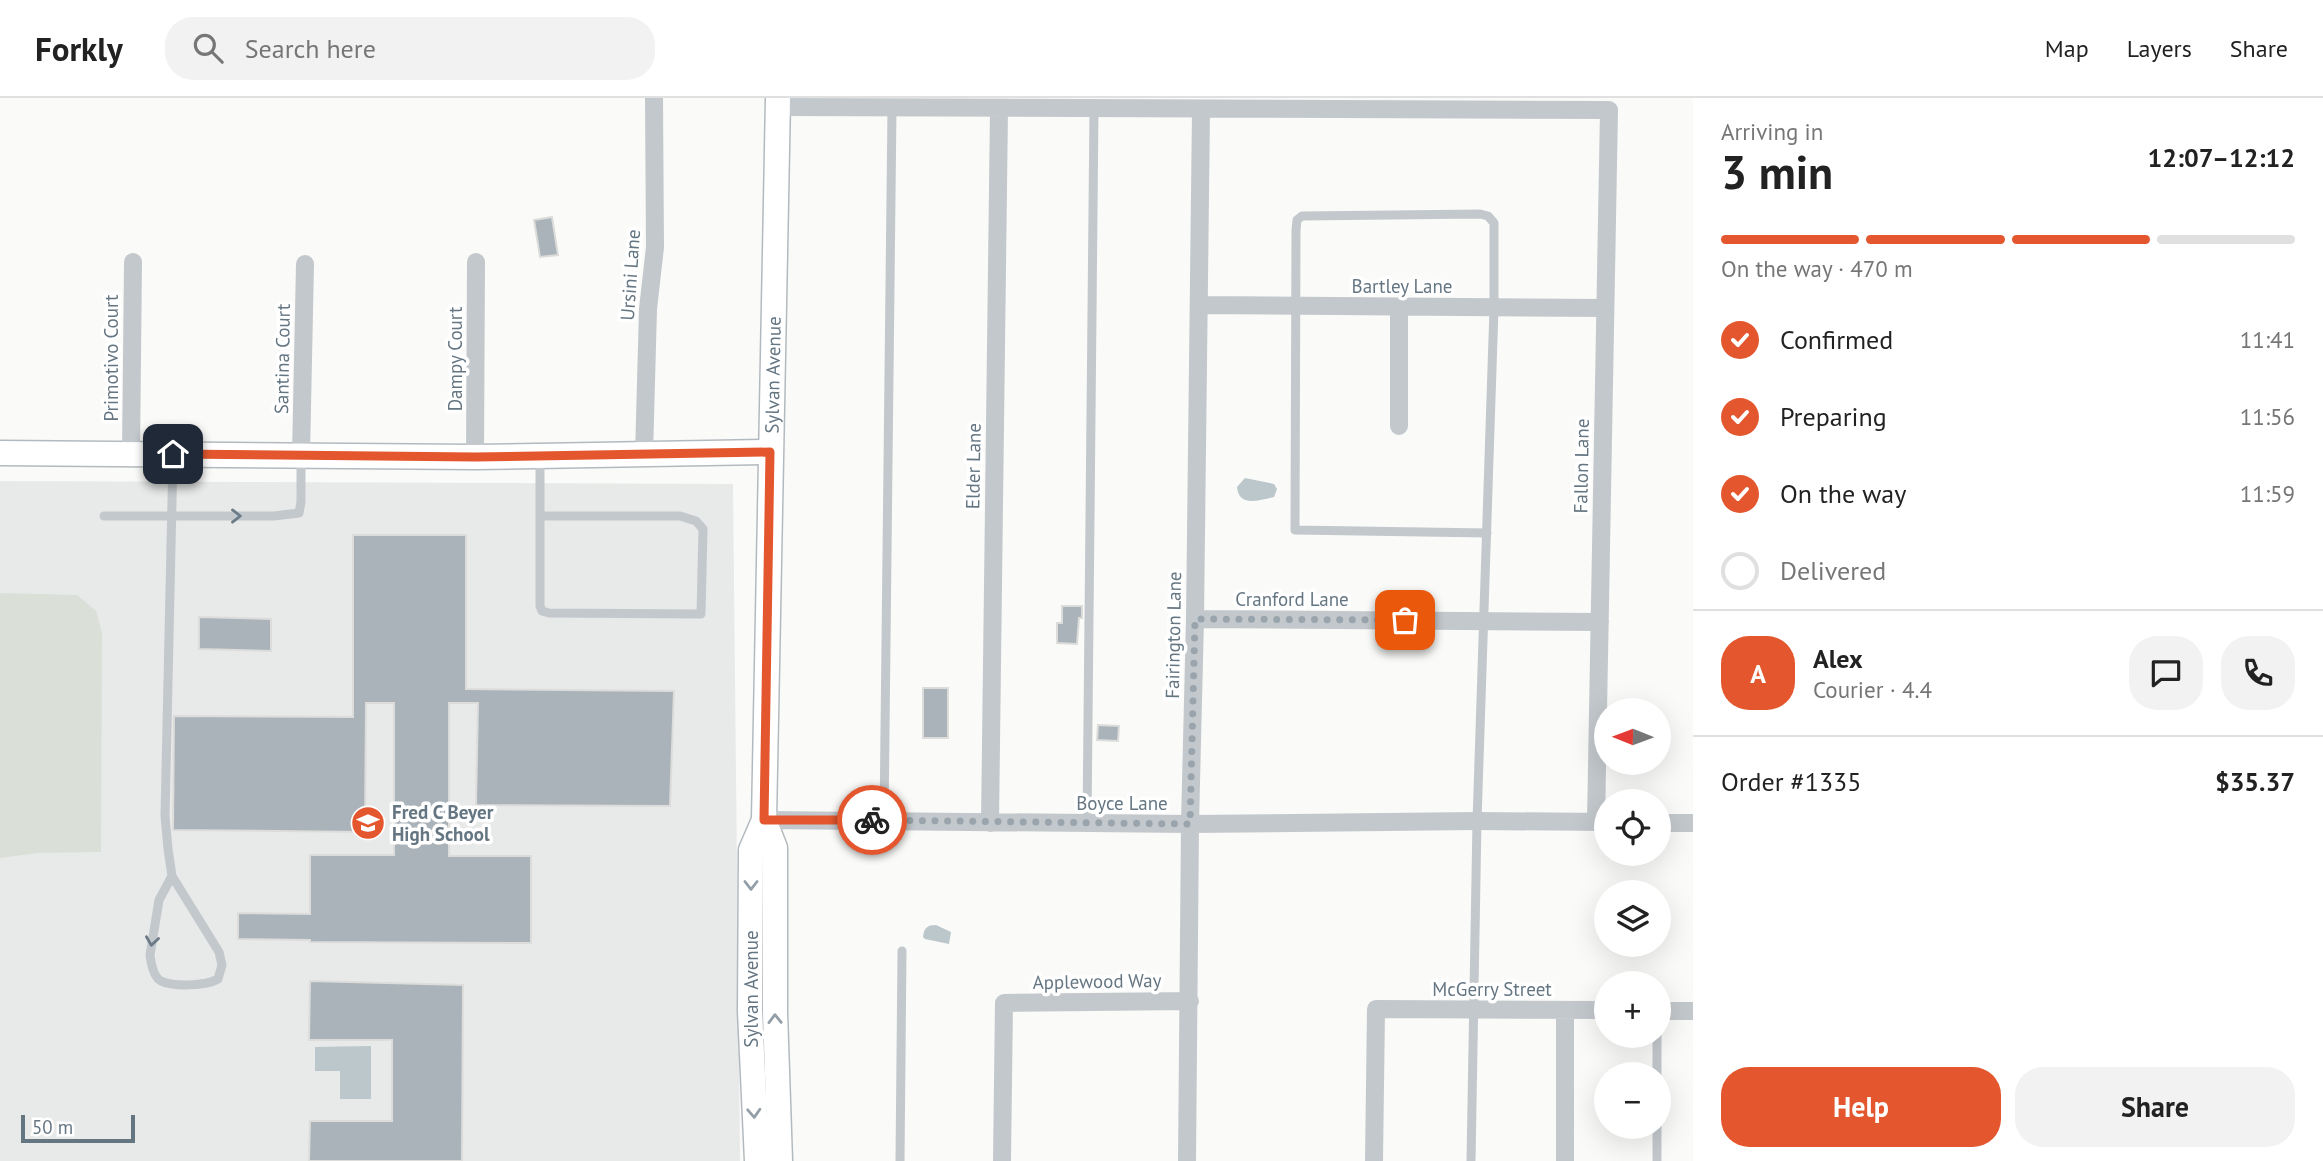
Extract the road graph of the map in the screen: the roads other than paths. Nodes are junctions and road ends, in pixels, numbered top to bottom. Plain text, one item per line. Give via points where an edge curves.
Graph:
1 (654, 98) edge
2 (778, 103) edge
3 (1396, 104) edge
4 (892, 108) junction
5 (999, 109) junction
6 (1094, 109) junction
7 (1202, 110) junction
8 (133, 262) dead end
9 (476, 262) dead end
10 (305, 264) dead end
11 (1199, 305) junction
12 (1297, 306) junction
13 (1399, 307) junction
14 (1494, 307) junction
15 (1605, 309) junction
16 (1399, 426) dead end
17 (770, 452) junction
18 (0, 453) edge
19 (131, 454) junction
20 (173, 454) junction
21 (301, 455) junction
22 (645, 455) junction
23 (540, 456) junction
24 (475, 457) junction
25 (173, 515) junction
26 (104, 516) dead end
27 (540, 516) junction
28 (1487, 533) junction
29 (1195, 619) junction
30 (1484, 621) junction
31 (1600, 622) junction
32 (1601, 789) edge
33 (764, 820) junction
34 (884, 820) junction
35 (1477, 821) junction
36 (1594, 822) edge
37 (990, 823) junction
38 (1087, 823) junction
39 (1671, 823) edge
40 (1693, 823) edge
41 (1190, 824) junction
42 (172, 876) junction
43 (902, 951) dead end
44 (1190, 1002) junction
45 (1472, 1010) junction
46 (1565, 1010) junction
47 (1594, 1010) edge
48 (1671, 1011) edge
49 (1693, 1011) edge
50 (1657, 1139) edge
51 (757, 1161) edge
52 (780, 1161) edge
53 (900, 1161) edge
54 (1002, 1161) edge
55 (1187, 1161) edge
56 (1374, 1161) edge
57 (1471, 1161) edge
58 (1564, 1161) edge
59 (1657, 1161) edge

1 - 22 street, Ursini Lane via 655,247 648,309
2 - 4 street
2 - 17 main road, Sylvan Avenue
3 - 7 street
3 - 15 street, Fallon Lane via 1609,110
4 - 5 street
4 - 34 lane
5 - 6 street
5 - 37 street, Elder Lane
6 - 7 street
6 - 38 lane
7 - 11 street, Fairington Lane
8 - 19 street, Primotivo Court
9 - 24 street, Dampy Court
10 - 21 street, Santina Court
11 - 12 street, Bartley Lane
11 - 29 street, Fairington Lane
12 - 13 street, Bartley Lane
12 - 14 lane via 1296,230 1302,216 1480,215 1494,223
12 - 28 lane via 1295,530
13 - 14 street, Bartley Lane
13 - 16 street
14 - 15 street, Bartley Lane
14 - 28 lane
15 - 31 street, Fallon Lane
17 - 22 main road
17 - 33 main road, Sylvan Avenue
18 - 19 main road
19 - 20 main road
20 - 21 main road
20 - 25 lane
21 - 24 main road
25 -> 21 lane via 299,513
22 - 23 main road
23 - 24 main road
23 - 27 lane
25 - 26 lane
25 - 42 lane via 165,816
27 - 27 lane via 542,611 701,614 703,530 696,522 680,516
28 - 30 lane
29 - 30 street, Cranford Lane
29 - 41 street, Fairington Lane
30 - 31 street, Cranford Lane
30 - 35 lane
31 - 32 street, Fallon Lane
33 - 34 street, Boyce Lane
33 -> 51 main road, Sylvan Avenue via 751,850
52 -> 33 main road, Sylvan Avenue via 775,848
34 - 37 street, Boyce Lane
35 - 36 street, Boyce Lane
35 - 41 street, Boyce Lane
35 - 45 lane
37 - 38 street, Boyce Lane
38 - 41 street, Boyce Lane
39 - 40 street
41 - 44 street, Fairington Lane
42 -> 42 lane via 159,900 150,955 156,976 162,982 211,983 218,979 222,965 219,952
43 - 53 lane
44 - 54 street, Applewood Way via 1004,1003
44 - 55 street, Fairington Lane
45 - 46 street, McGerry Street
45 - 56 street, McGerry Street via 1376,1009
45 - 57 lane
46 - 47 street, McGerry Street
46 - 58 street
48 - 49 street
50 - 59 lane

